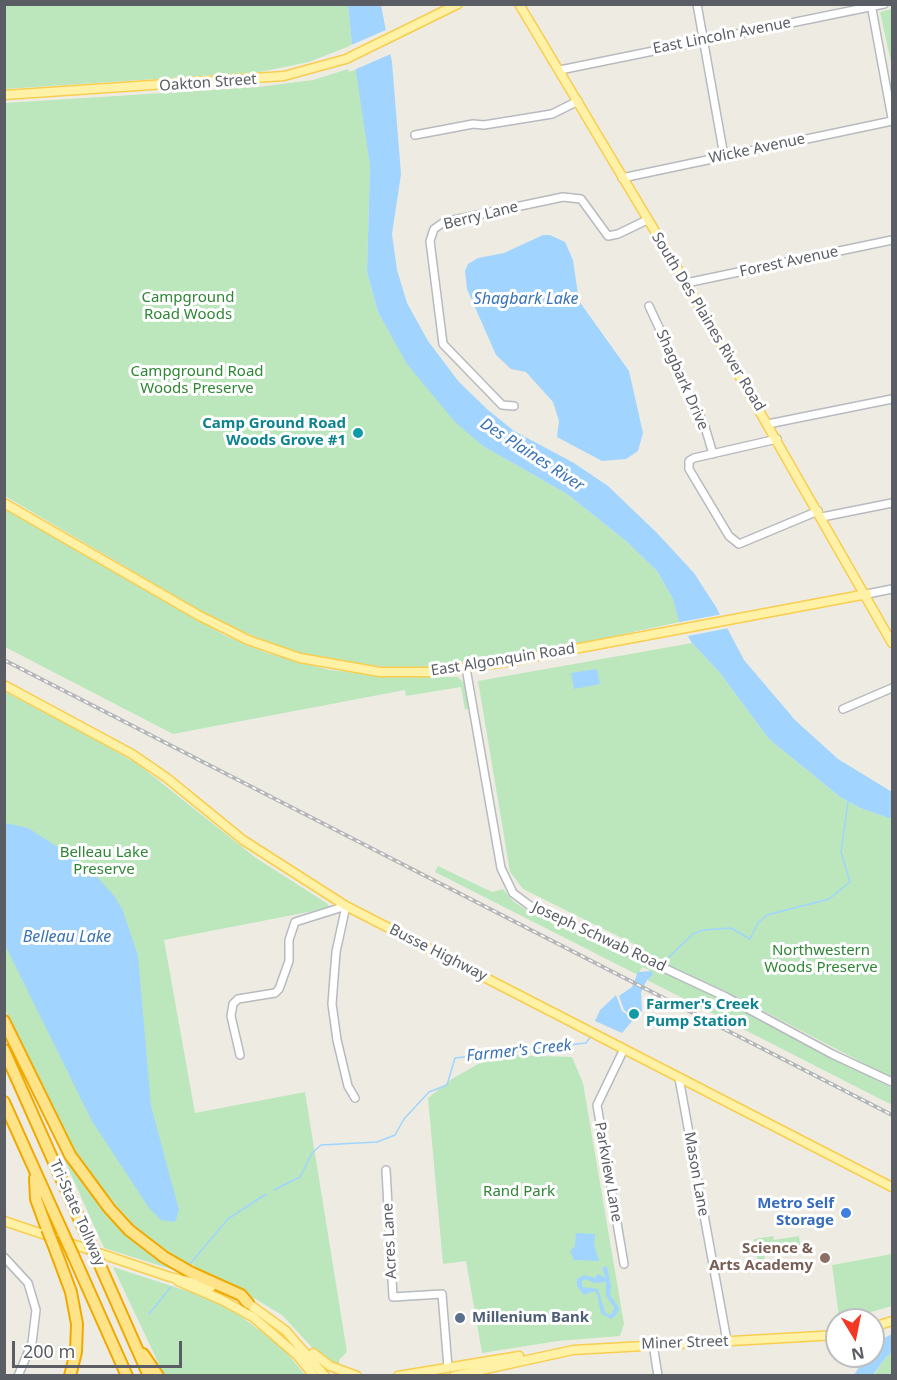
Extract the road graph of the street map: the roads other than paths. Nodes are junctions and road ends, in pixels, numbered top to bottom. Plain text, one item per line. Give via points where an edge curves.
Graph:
1 (458, 4) edge
2 (519, 4) edge
3 (697, 4) edge
4 (884, 4) edge
5 (872, 6) edge
6 (703, 39) junction
7 (560, 70) junction
8 (4, 96) edge
9 (578, 100) junction
10 (892, 120) edge
11 (416, 135) dead end
12 (724, 156) junction
13 (622, 178) junction
14 (647, 220) junction
15 (892, 240) edge
16 (686, 283) junction
17 (649, 306) dead end
18 (892, 399) edge
19 (514, 406) dead end
20 (768, 424) junction
21 (777, 439) junction
22 (713, 454) junction
23 (4, 503) edge
24 (892, 503) edge
25 (820, 514) junction
26 (892, 589) edge
27 (867, 594) junction
28 (892, 643) edge
29 (466, 668) junction
30 (4, 685) edge
31 (892, 687) edge
32 (843, 709) dead end
33 (346, 906) junction
34 (4, 1021) edge
35 (624, 1049) junction
36 (4, 1050) edge
37 (240, 1055) dead end
38 (679, 1078) junction
39 (892, 1082) edge
40 (355, 1098) dead end
41 (4, 1102) edge
42 (386, 1170) dead end
43 (35, 1171) junction
44 (892, 1187) edge
45 (5, 1223) edge
46 (4, 1257) edge
47 (624, 1264) dead end
48 (170, 1277) junction
49 (248, 1303) junction
50 (283, 1329) junction
51 (825, 1336) edge
52 (727, 1341) junction
53 (653, 1344) junction
54 (137, 1347) junction
55 (118, 1353) junction
56 (297, 1355) junction
57 (534, 1356) junction
58 (448, 1367) junction
59 (402, 1375) edge
60 (18, 1376) edge
61 (70, 1376) edge
62 (121, 1376) edge
63 (127, 1376) edge
64 (149, 1376) edge
65 (158, 1376) edge
66 (308, 1376) edge
67 (314, 1376) edge
68 (325, 1376) edge
69 (357, 1376) edge
70 (389, 1376) edge
71 (454, 1376) edge
72 (658, 1376) edge

1 - 8 main road, Oakton Street via 393,38 311,70 256,80
2 - 7 main road, South Des Plaines River Road
3 - 6 street
4 - 5 street, East Lincoln Avenue
5 - 6 street, East Lincoln Avenue
5 - 10 street
6 - 7 street, East Lincoln Avenue
6 - 12 street
7 - 9 main road, South Des Plaines River Road
9 - 11 street via 552,114
9 - 13 main road, South Des Plaines River Road
10 - 12 street, Wicke Avenue
12 - 13 street, Wicke Avenue
13 - 14 main road, South Des Plaines River Road
14 - 16 main road, South Des Plaines River Road
14 - 19 street, Berry Lane via 608,236 581,199 563,197 444,222 434,229 430,241 443,344 502,405
15 - 16 street, Forest Avenue
16 - 20 main road, South Des Plaines River Road
17 - 22 street, Shagbark Drive via 705,427
18 - 20 street
20 - 21 main road, South Des Plaines River Road
21 - 22 street
21 - 25 main road, South Des Plaines River Road
22 - 25 street via 691,459 688,466 729,536 739,544
23 - 29 main road, East Algonquin Road via 198,615 283,653 380,672
24 - 25 street
25 - 27 main road, South Des Plaines River Road
26 - 27 street, East Algonquin Road
27 - 28 main road, South Des Plaines River Road
27 - 29 main road, East Algonquin Road
29 - 39 street, Joseph Schwab Road via 501,868 513,893 529,905 726,997
30 - 33 main road, Busse Highway via 132,754 243,840
31 - 32 street
33 - 35 main road, Busse Highway
33 - 37 street via 295,922 289,940 289,961 279,989 238,999 233,1004 231,1016
33 - 40 street via 336,952 332,1004 348,1086
34 - 49 highway via 70,1155 109,1208 129,1230 164,1257 192,1274 241,1294
35 - 38 main road, Busse Highway
35 - 47 street, Parkview Lane via 597,1106
36 - 54 highway, Tri-State Tollway, bridge
38 - 44 main road, Busse Highway
38 - 52 street, Mason Lane
41 - 43 highway, Tri-State Tollway
42 - 58 street, Acres Lane via 393,1297 442,1294
43 - 55 highway, Tri-State Tollway, bridge
43 - 61 highway, bridge via 36,1199 71,1292 77,1324
45 - 48 main road
46 - 60 street via 28,1283 36,1310 32,1343
48 - 49 main road via 197,1281
48 - 56 main road via 239,1308
49 - 50 main road
50 - 68 main road
50 - 69 main road via 330,1366
51 - 52 main road, Miner Street
52 - 53 main road, Miner Street
53 - 57 main road, Miner Street
53 - 72 street
54 - 64 highway, Tri-State Tollway
54 - 65 highway
55 - 62 highway
55 - 63 highway, Tri-State Tollway
56 - 66 main road
56 - 67 main road
57 - 58 main road, Miner Street
57 - 71 main road, Miner Street
58 - 59 main road, Miner Street
59 - 70 main road, Miner Street

